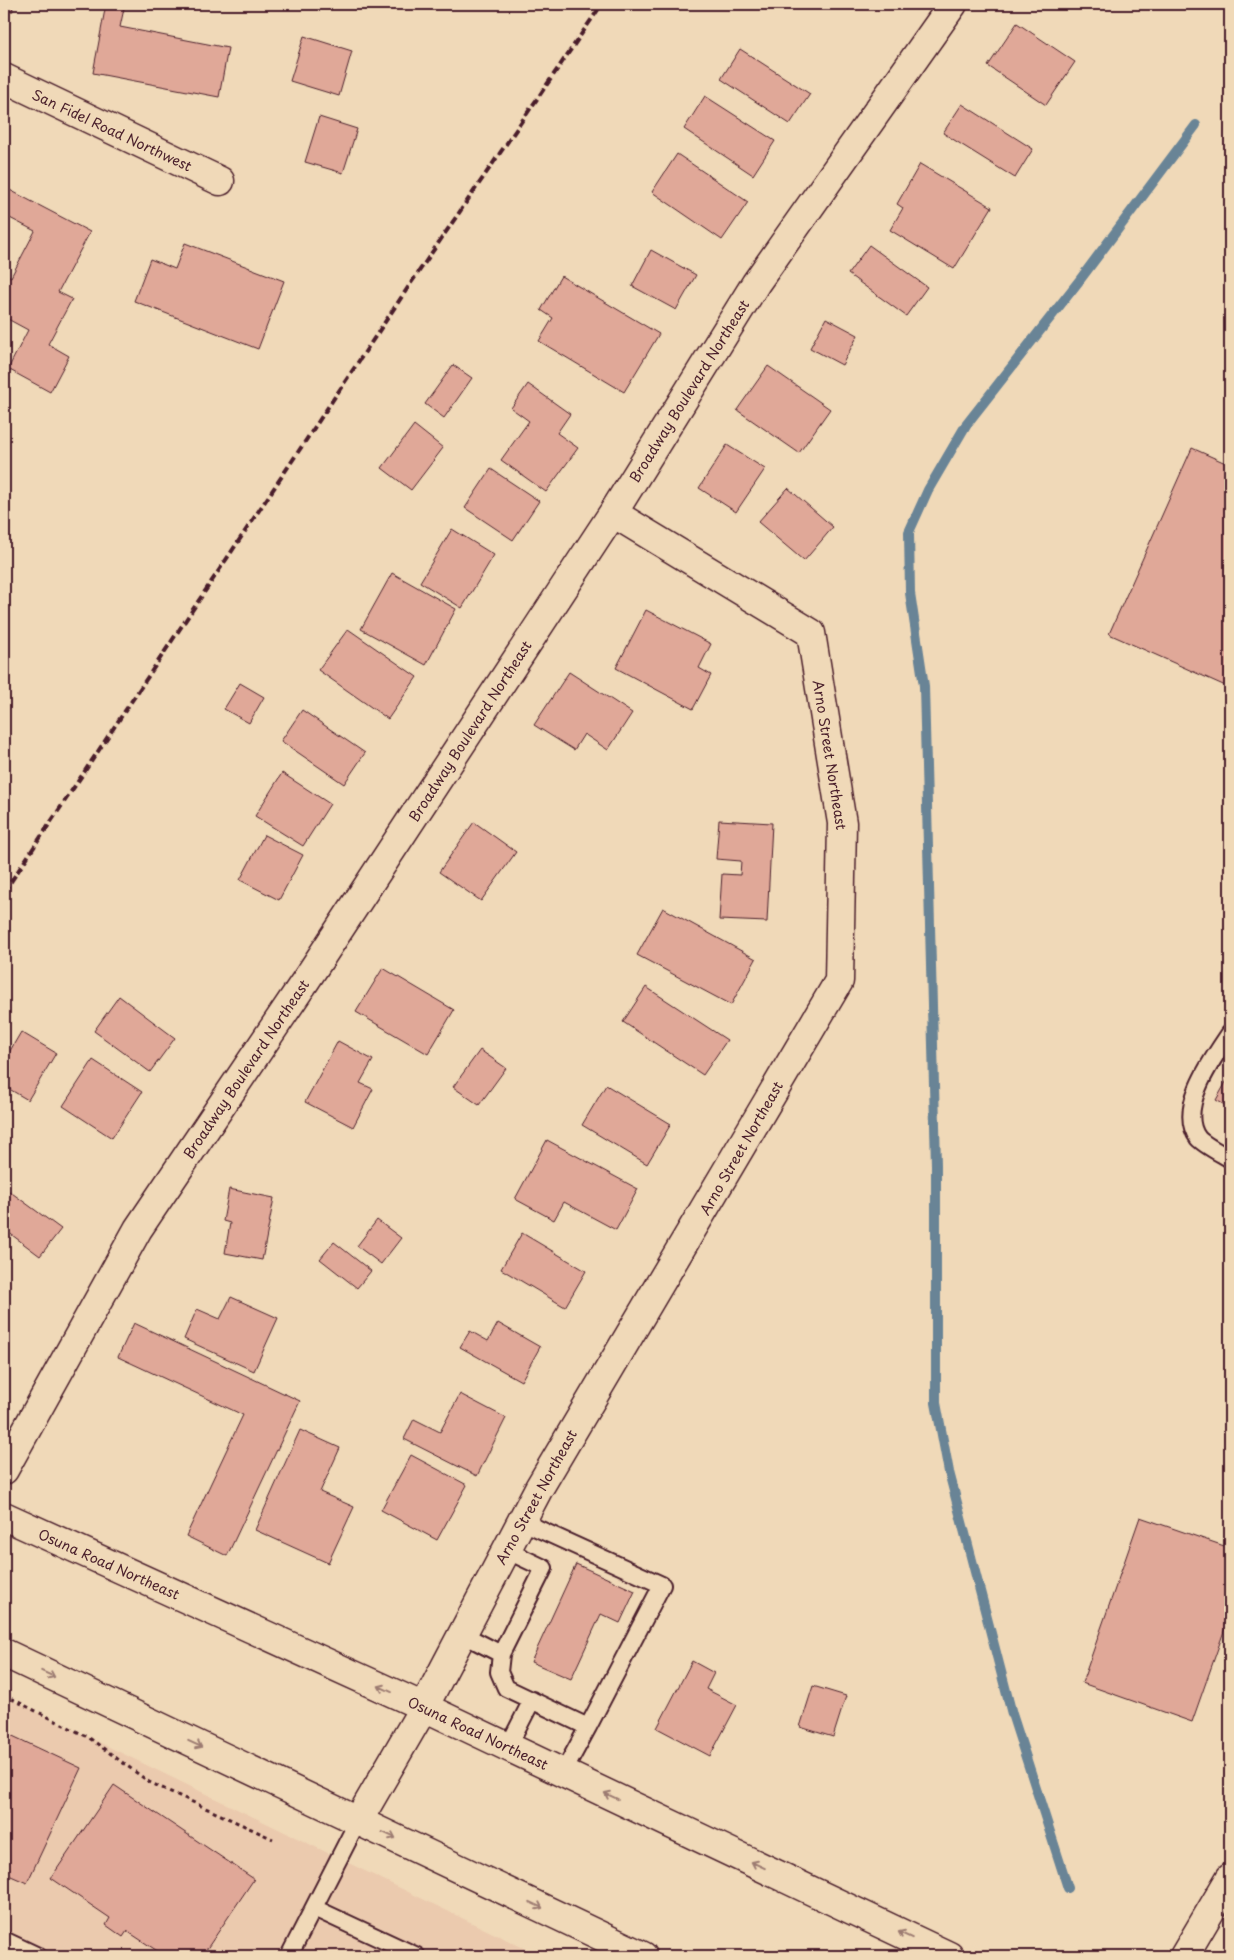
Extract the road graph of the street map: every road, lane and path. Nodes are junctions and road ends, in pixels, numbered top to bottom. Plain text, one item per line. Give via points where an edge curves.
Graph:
1 (954, 4) edge
2 (4, 78) edge
3 (220, 181) dead end
4 (613, 513) junction
5 (1230, 1033) edge
6 (1230, 1159) edge
7 (4, 1470) edge
8 (4, 1516) edge
9 (521, 1521) junction
10 (506, 1550) junction
11 (462, 1634) junction
12 (4, 1653) edge
13 (501, 1654) junction
14 (4, 1695) edge
15 (532, 1700) junction
16 (424, 1707) junction
17 (588, 1726) junction
18 (508, 1747) junction
19 (563, 1773) junction
20 (358, 1821) junction
21 (273, 1839) dead end
22 (1230, 1878) edge
23 (314, 1908) junction
24 (4, 1940) edge
25 (38, 1956) edge
26 (289, 1956) edge
27 (416, 1956) edge
28 (643, 1956) edge
29 (948, 1956) edge
30 (1184, 1956) edge

1 - 4 street, Broadway Boulevard Northeast via 756,283
2 - 3 street, San Fidel Road Northwest
4 - 7 street, Broadway Boulevard Northeast via 312,972 138,1229
4 - 9 street, Arno Street Northeast via 811,633 842,823 839,981
5 - 6 lane via 1204,1072 1194,1099 1192,1121 1198,1138
16 -> 8 street, Osuna Road Northeast
9 - 10 street, Arno Street Northeast
9 - 17 lane via 662,1585
10 - 11 street, Arno Street Northeast
10 - 13 lane via 544,1568
11 - 13 lane
11 - 16 street, Arno Street Northeast
12 -> 20 street
13 - 15 lane via 499,1672 506,1688
14 - 21 path via 88,1737 150,1782
15 - 17 lane
15 - 18 lane
16 - 18 street, Osuna Road Northeast
16 - 20 street, Arno Street Northeast
17 - 19 lane
18 - 19 street, Osuna Road Northeast
29 -> 19 street, Osuna Road Northeast
20 - 23 lane
20 -> 28 street
22 - 30 street
23 - 26 lane
23 - 27 lane
24 - 25 lane

